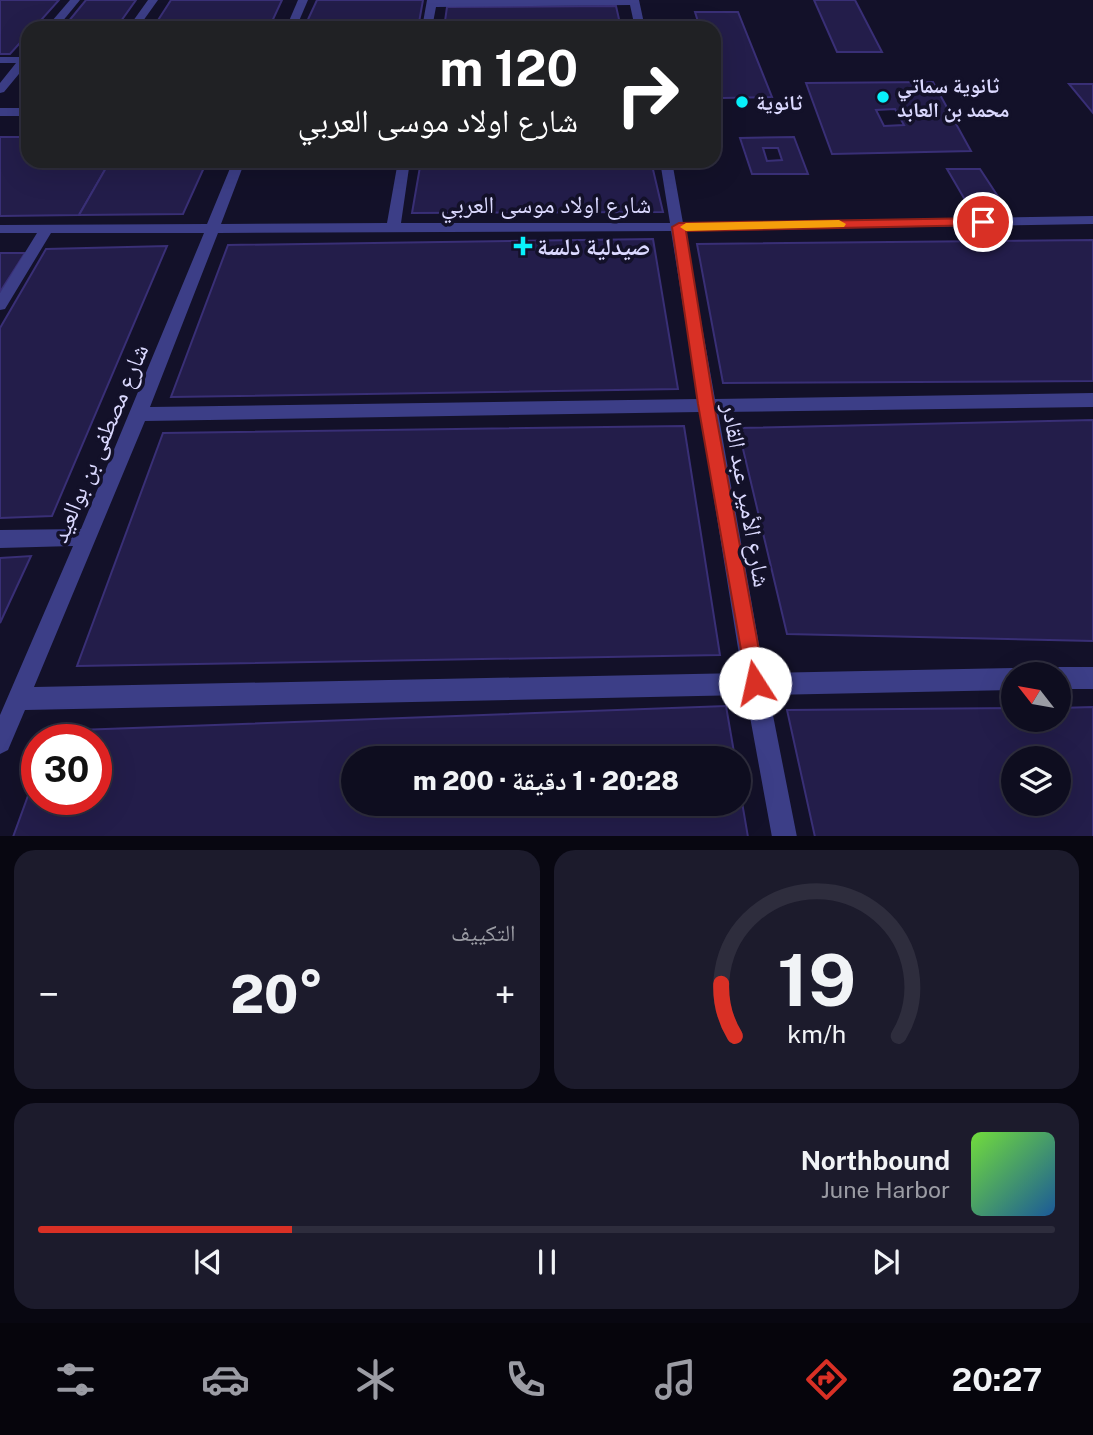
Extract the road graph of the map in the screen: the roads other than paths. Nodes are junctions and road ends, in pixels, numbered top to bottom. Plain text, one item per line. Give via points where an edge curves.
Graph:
1 (75, 0) edge
2 (153, 0) edge
3 (303, 0) edge
4 (634, 1) edge
5 (432, 2) edge
6 (57, 21) edge
7 (138, 21) edge
8 (294, 21) edge
9 (428, 21) edge
10 (638, 21) edge
11 (21, 58) edge
12 (0, 60) edge
13 (21, 64) edge
14 (0, 90) edge
15 (0, 112) edge
16 (21, 112) edge
17 (236, 168) edge
18 (403, 168) edge
19 (667, 168) edge
20 (1093, 220) edge
21 (393, 227) junction
22 (679, 227) junction
23 (0, 229) edge
24 (47, 229) junction
25 (212, 229) junction
26 (0, 305) edge
27 (1093, 400) edge
28 (706, 404) junction
29 (139, 414) junction
30 (86, 537) junction
31 (0, 539) edge
32 (1071, 678) edge
33 (1093, 678) edge
34 (1001, 679) edge
35 (755, 683) junction
36 (18, 699) junction
37 (0, 742) edge
38 (785, 836) edge

1 - 6 street
2 - 7 street
3 - 8 street
4 - 5 street
4 - 10 street
5 - 9 street
11 - 12 street
13 - 14 street
15 - 16 street
17 - 25 street, شارع مصطفى بن بوالعيد
18 - 21 street
19 - 22 street, شارع الأمير عبد القادر
20 - 22 street, شارع اولاد موسى العربي
21 - 22 street, شارع اولاد موسى العربي
21 - 25 street, شارع اولاد موسى العربي
22 - 28 street, شارع الأمير عبد القادر
23 - 24 street, شارع اولاد موسى العربي
24 - 25 street, شارع اولاد موسى العربي
24 - 26 street
25 - 29 street, شارع مصطفى بن بوالعيد
27 - 28 street
28 - 29 street
28 - 35 street, شارع الأمير عبد القادر
29 - 30 street, شارع مصطفى بن بوالعيد
30 - 31 street
30 - 36 street, شارع مصطفى بن بوالعيد
32 - 33 street
34 - 35 street
35 - 36 street
35 - 38 street, شارع الأمير عبد القادر
36 - 37 street, شارع مصطفى بن بوالعيد

